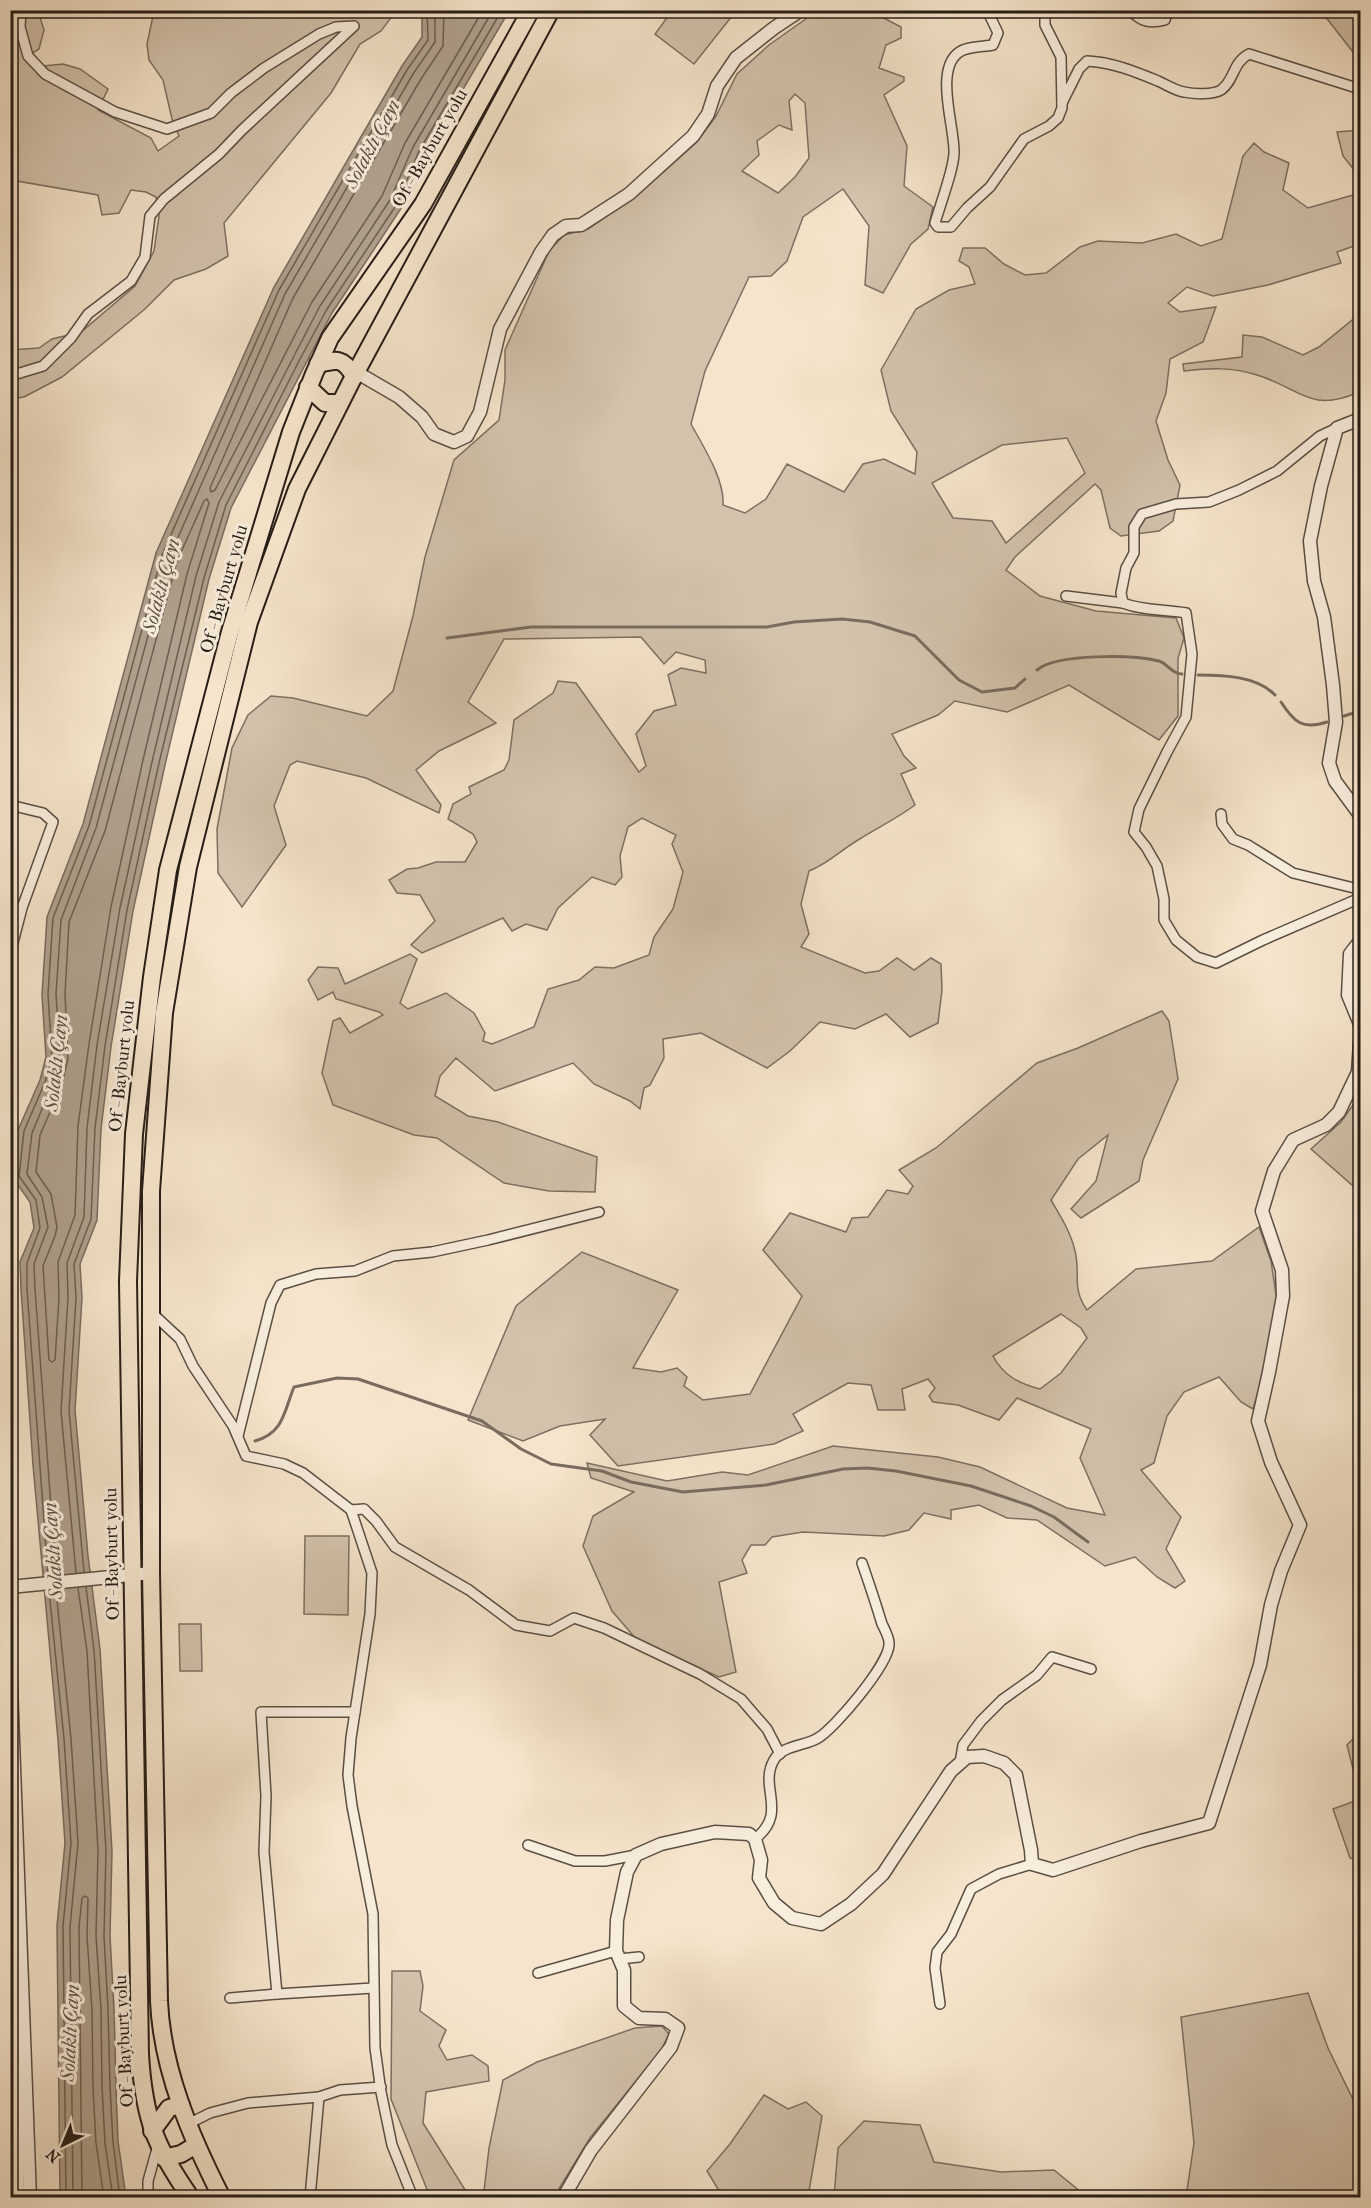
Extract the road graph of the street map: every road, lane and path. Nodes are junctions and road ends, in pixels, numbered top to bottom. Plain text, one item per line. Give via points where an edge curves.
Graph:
1 (21, 10) edge
2 (531, 10) edge
3 (551, 10) edge
4 (801, 10) edge
5 (987, 10) edge
6 (1050, 10) edge
7 (1130, 10) edge
8 (1168, 10) edge
9 (1360, 89) edge
10 (1062, 103) junction
11 (318, 364) junction
12 (355, 374) junction
13 (10, 376) edge
14 (309, 387) junction
15 (340, 403) junction
16 (1360, 419) edge
17 (1337, 428) junction
18 (1066, 596) dead end
19 (1123, 603) junction
20 (10, 805) edge
21 (1221, 814) dead end
22 (1360, 815) edge
23 (1360, 887) edge
24 (1360, 898) edge
25 (1360, 941) edge
26 (10, 954) edge
27 (1360, 1024) edge
28 (1360, 1042) edge
29 (599, 1212) dead end
30 (151, 1312) junction
31 (238, 1436) junction
32 (351, 1510) junction
33 (862, 1563) dead end
34 (151, 1573) junction
35 (128, 1574) junction
36 (10, 1587) edge
37 (10, 1660) edge
38 (1091, 1669) dead end
39 (355, 1712) junction
40 (780, 1754) junction
41 (960, 1763) junction
42 (755, 1839) junction
43 (14, 1842) edge
44 (528, 1845) dead end
45 (636, 1855) junction
46 (1032, 1864) junction
47 (10, 1872) edge
48 (618, 1955) junction
49 (639, 1957) dead end
50 (538, 1973) dead end
51 (373, 1988) junction
52 (277, 1994) junction
53 (230, 1998) dead end
54 (940, 2004) dead end
55 (381, 2087) junction
56 (319, 2097) junction
57 (182, 2105) junction
58 (14, 2123) edge
59 (188, 2124) junction
60 (158, 2144) junction
61 (196, 2145) junction
62 (18, 2198) edge
63 (30, 2198) edge
64 (148, 2198) edge
65 (191, 2198) edge
66 (222, 2198) edge
67 (310, 2198) edge
68 (413, 2198) edge
69 (563, 2198) edge

1 - 13 street via 20,27 28,56 45,74 115,112 167,129 212,113 264,68 319,34 336,27 354,26 150,216 145,257 131,282 88,314 43,366
2 - 11 highway, Of - Bayburt yolu via 423,204 330,338
3 - 12 highway, Of - Bayburt yolu
4 - 12 street via 736,58 717,86 708,114 693,136 629,194 581,225 566,226 553,235 500,329 480,412 467,436 454,442 434,434 399,397
5 - 10 street via 998,33 993,45 958,52 947,73 955,154 935,223 938,227 951,227 990,187 1024,139 1058,118
6 - 10 street via 1045,13 1045,25 1061,57
7 - 8 street via 1139,19 1153,23 1165,20
9 - 10 street via 1249,54 1241,58 1220,91 1200,93 1184,92 1102,61 1087,61
11 - 12 highway via 335,360 347,364
11 - 14 highway, Of - Bayburt yolu
12 - 15 highway, Of - Bayburt yolu
14 - 15 highway via 325,403
14 - 35 highway, Of - Bayburt yolu via 291,432 230,632 168,870 134,1134 128,1281
15 - 30 highway, Of - Bayburt yolu via 297,489 249,622 188,867 164,1013 151,1191
16 - 17 street
17 - 19 street via 1320,436 1277,471 1239,490 1209,502 1176,504 1142,514 1134,527 1134,553 1126,568
17 - 22 street via 1310,541 1333,685 1336,722 1329,763 1335,781
18 - 19 street
19 - 24 street via 1138,609 1186,613 1192,654 1186,717 1139,809 1134,832 1157,866 1164,920 1176,940 1197,957 1216,963
20 - 26 street via 44,813 53,822
21 - 23 street via 1222,824 1233,839 1293,873
25 - 27 street via 1350,954 1348,995
28 - 46 street via 1358,1072 1340,1112 1326,1125 1293,1140 1274,1171 1262,1211 1282,1270 1283,1296 1258,1421 1271,1462 1300,1525 1281,1571 1260,1665 1209,1823 1053,1869
29 - 31 street via 432,1252 393,1256 355,1271 316,1274 280,1285 271,1303
30 - 31 street via 180,1339
30 - 34 highway, Of - Bayburt yolu
31 - 32 street via 246,1456 284,1464 303,1473
32 - 39 street via 372,1573
32 - 40 street via 364,1509 395,1547 469,1590 516,1625 550,1630 574,1618 604,1628 700,1674 741,1699 767,1729
33 - 40 street via 890,1645 884,1662 831,1729 817,1740
34 - 35 street
34 - 57 highway, Of - Bayburt yolu via 160,2014
35 - 36 street
35 - 60 highway, Of - Bayburt yolu via 141,2055 143,2089
37 - 43 street
38 - 41 street via 1052,1657 1037,1675 981,1721 963,1745
39 - 51 street via 348,1775 373,1914
39 - 52 street via 261,1712 266,1796 264,1852
40 - 42 street via 769,1773 772,1816
41 - 42 street via 883,1874 851,1904 821,1924 792,1918 774,1903 759,1878 761,1860
41 - 46 street via 967,1757 984,1756 1004,1763 1016,1775
42 - 45 street via 749,1834 715,1832 661,1844
43 - 63 street
44 - 45 street via 575,1861
45 - 48 street via 627,1872 617,1920
46 - 54 street via 999,1874 970,1889 951,1934 937,1952
47 - 58 street
48 - 49 street
48 - 50 street
48 - 69 street via 624,1970 624,2006 639,2018 665,2019 678,2028 671,2047 591,2150
51 - 52 street
51 - 55 street
52 - 53 street
55 - 56 street via 340,2090
55 - 68 street via 392,2145
56 - 59 street via 248,2103 210,2113
56 - 67 street
57 - 59 highway, Of - Bayburt yolu
57 - 60 highway via 169,2108
58 - 62 street
59 - 61 highway, Of - Bayburt yolu
60 - 61 highway via 181,2154
60 - 64 street via 148,2181
60 - 65 highway, Of - Bayburt yolu
61 - 66 highway, Of - Bayburt yolu

